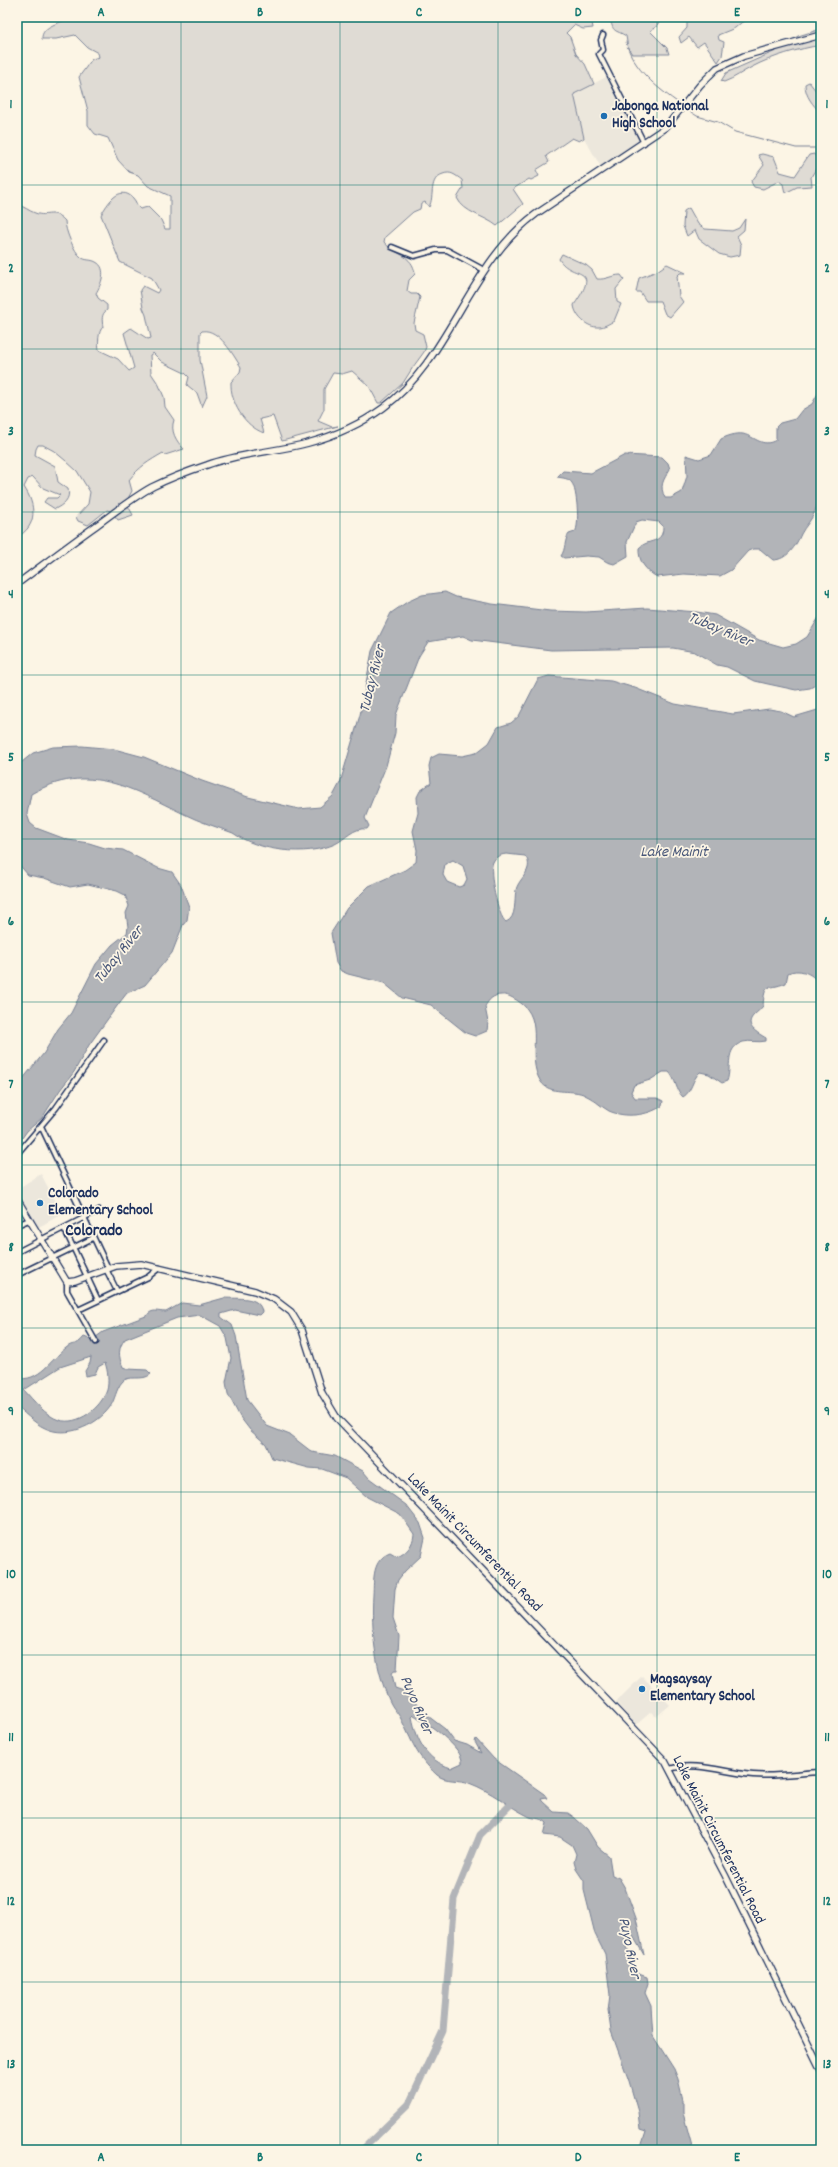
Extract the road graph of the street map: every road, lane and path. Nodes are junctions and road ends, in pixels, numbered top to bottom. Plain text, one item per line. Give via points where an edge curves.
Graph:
1 (603, 35) dead end
2 (821, 35) edge
3 (644, 143) junction
4 (392, 247) dead end
5 (484, 270) junction
6 (17, 584) edge
7 (104, 1040) dead end
8 (41, 1126) junction
9 (17, 1154) edge
10 (17, 1199) edge
11 (99, 1210) dead end
12 (83, 1218) junction
13 (29, 1220) junction
14 (17, 1226) edge
15 (64, 1228) junction
16 (93, 1238) junction
17 (40, 1240) junction
18 (73, 1247) junction
19 (17, 1252) edge
20 (51, 1258) junction
21 (107, 1268) junction
22 (159, 1268) junction
23 (17, 1275) edge
24 (87, 1276) junction
25 (67, 1282) junction
26 (117, 1291) junction
27 (98, 1300) junction
28 (78, 1310) junction
29 (96, 1342) dead end
30 (670, 1769) junction
31 (821, 1772) edge
32 (821, 2070) edge

1 - 3 street via 603,50 599,54
2 - 3 main road via 740,58 717,68 700,85 672,122
3 - 5 main road via 526,221 515,230
4 - 5 street via 414,256 447,250
5 - 6 main road via 418,374 401,394 367,419 307,443 209,464 161,483 129,501
7 - 8 street
8 - 9 street
8 - 12 street
10 - 13 main road
11 - 12 street
12 - 15 street
12 - 16 street
13 - 14 street
13 - 17 main road
15 - 17 street
15 - 18 street
16 - 18 street
16 - 21 street
17 - 19 street
17 - 20 main road
18 - 20 street
18 - 24 street
20 - 23 street
20 - 25 main road
21 - 22 main road, Lake Mainit Circumferential Road via 131,1264
21 - 24 main road, Lake Mainit Circumferential Road
21 - 26 street
22 - 26 street via 148,1277
22 - 30 main road, Lake Mainit Circumferential Road via 255,1291 274,1299 286,1308 304,1333 322,1393 337,1418 661,1756
24 - 25 main road, Lake Mainit Circumferential Road
24 - 27 street
25 - 28 street via 67,1291
26 - 27 street
27 - 28 street
28 - 29 street
30 - 31 street via 687,1765 731,1773 779,1776
30 - 32 main road, Lake Mainit Circumferential Road

